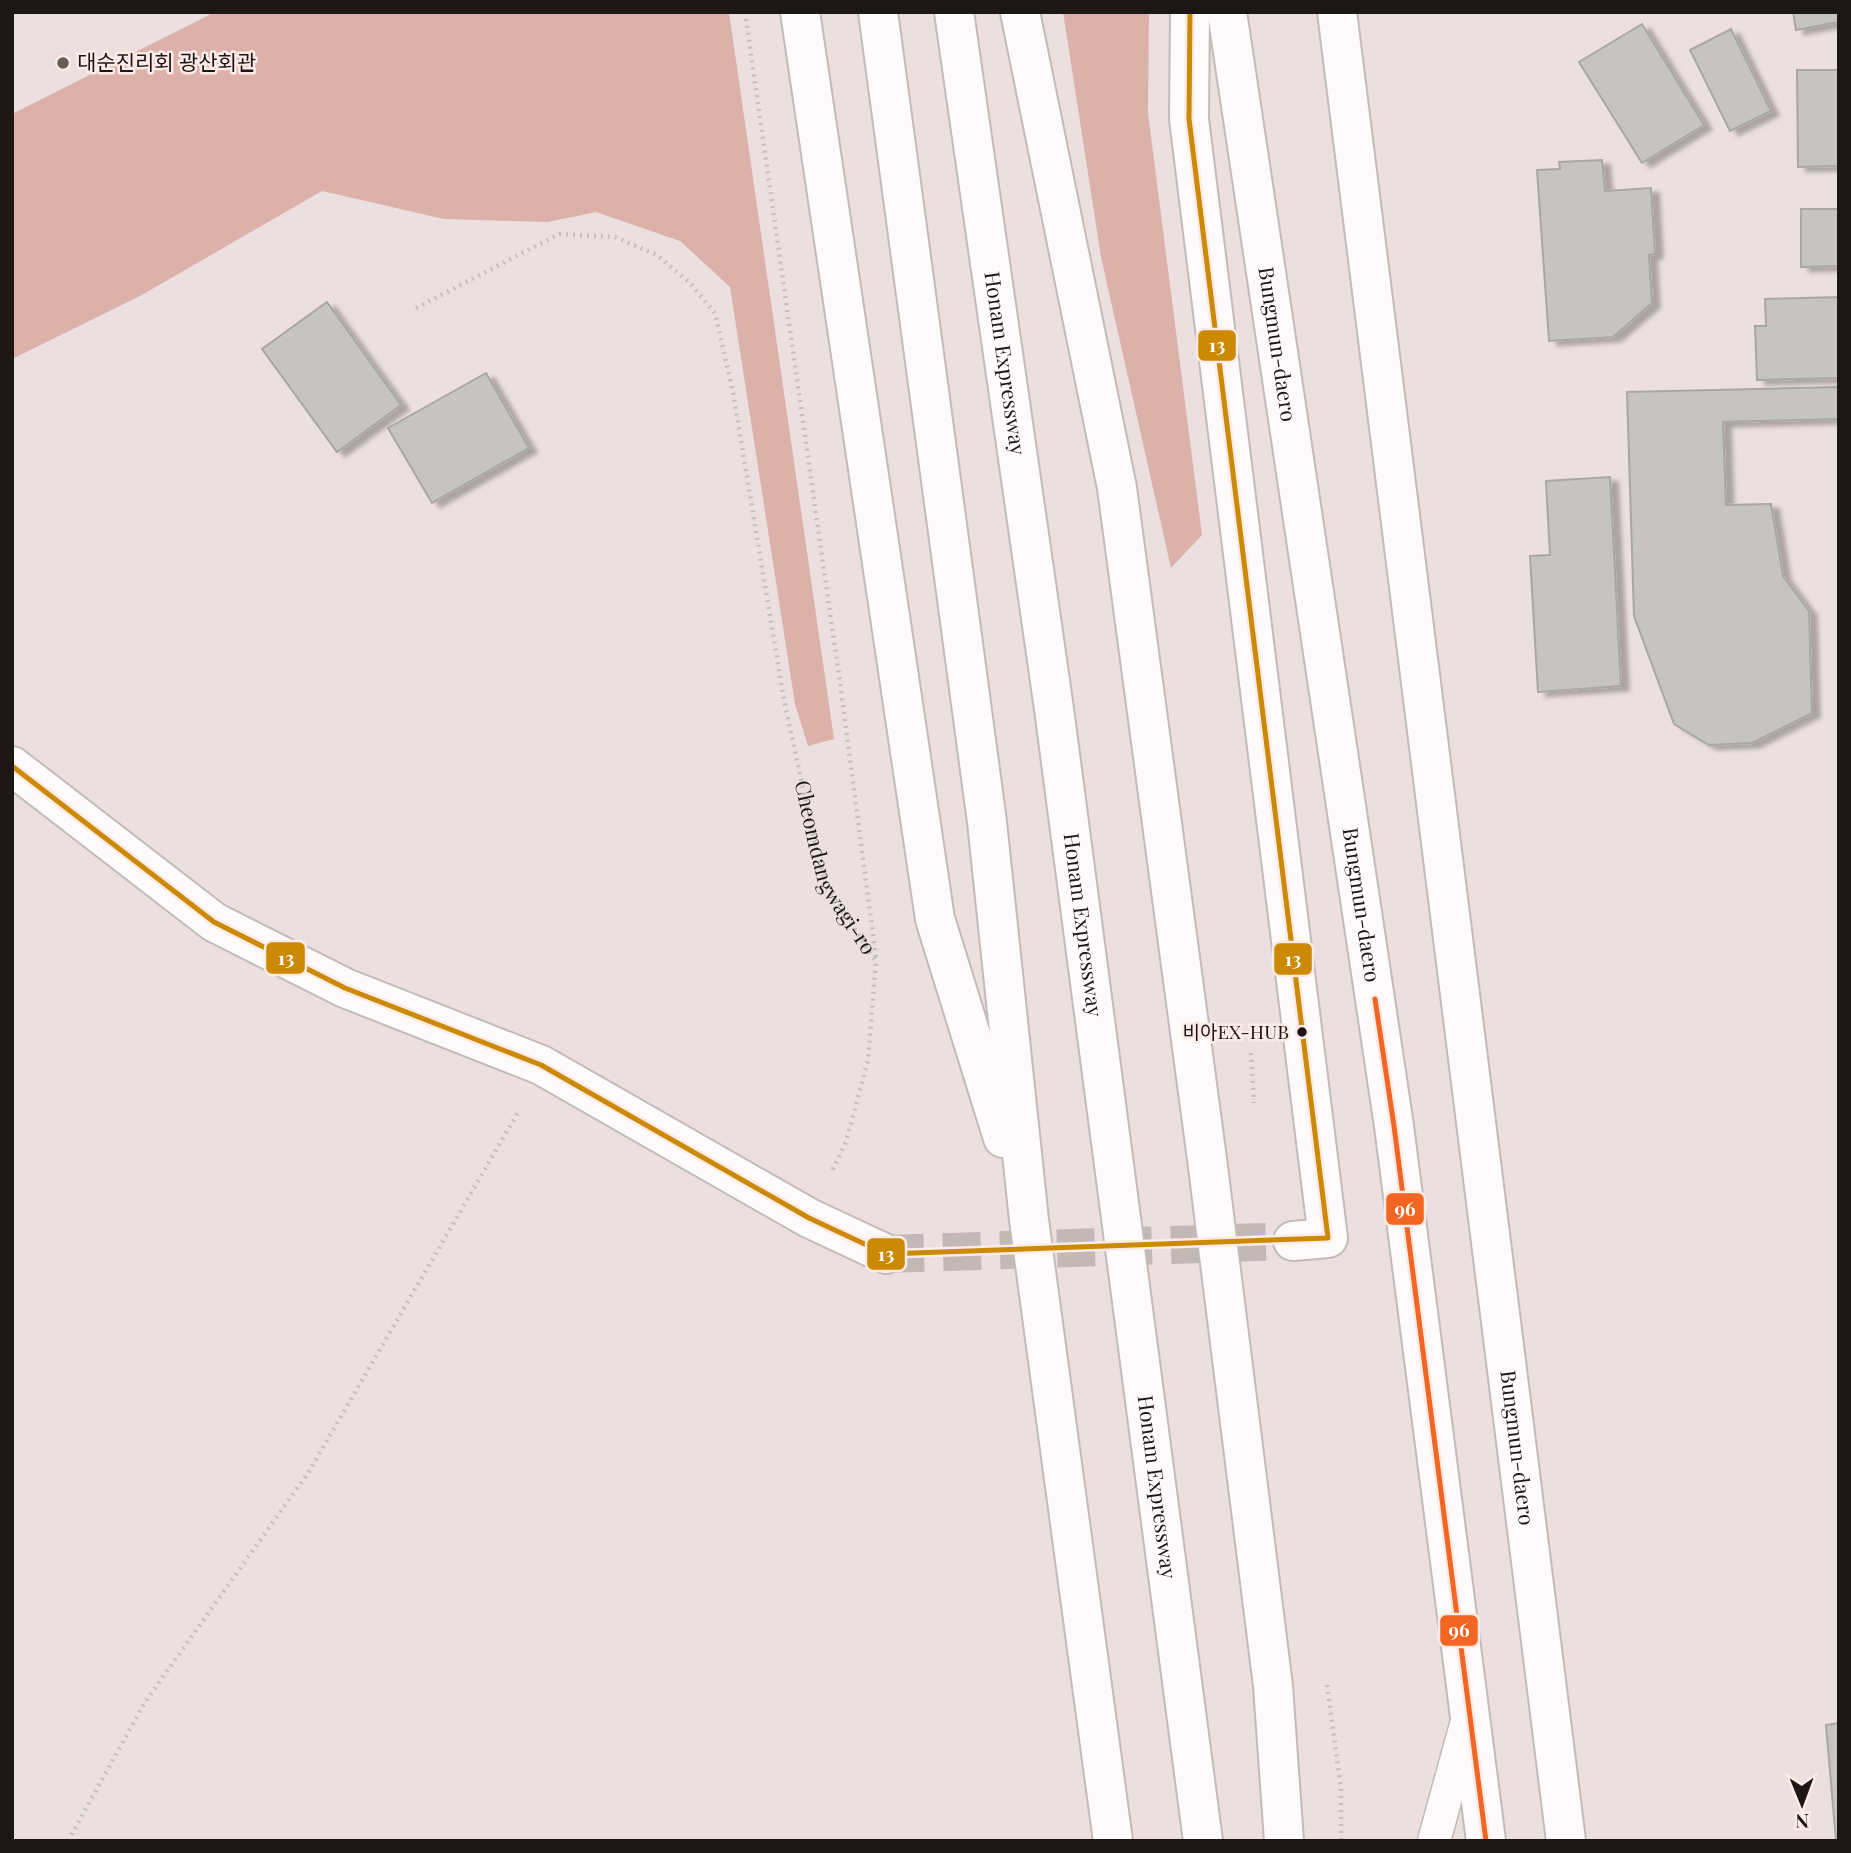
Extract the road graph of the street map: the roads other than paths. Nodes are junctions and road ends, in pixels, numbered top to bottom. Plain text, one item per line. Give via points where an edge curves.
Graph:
1 (800, 12) edge
2 (878, 12) edge
3 (954, 12) edge
4 (1020, 12) edge
5 (1190, 12) edge
6 (1227, 12) edge
7 (1337, 12) edge
8 (12, 766) edge
9 (1029, 1220) junction
10 (1293, 1241) tunnel mouth
11 (886, 1254) tunnel mouth
12 (1469, 1714) junction
13 (1113, 1841) edge
14 (1203, 1841) edge
15 (1284, 1841) edge
16 (1434, 1841) edge
17 (1486, 1841) edge
18 (1566, 1841) edge

1 - 9 main road via 935,919
2 - 9 main road via 987,822
3 - 14 main road, Honam Expressway via 1054,709
4 - 15 main road via 1117,488 1273,1686
5 - 10 main road via 1189,119 1328,1238
6 - 12 main road, Bungmun-daero via 1394,1126
7 - 18 main road, Bungmun-daero
8 - 11 main road via 214,922 345,988 541,1065 809,1218
9 - 13 main road
12 - 16 lane
12 - 17 main road, Bungmun-daero

